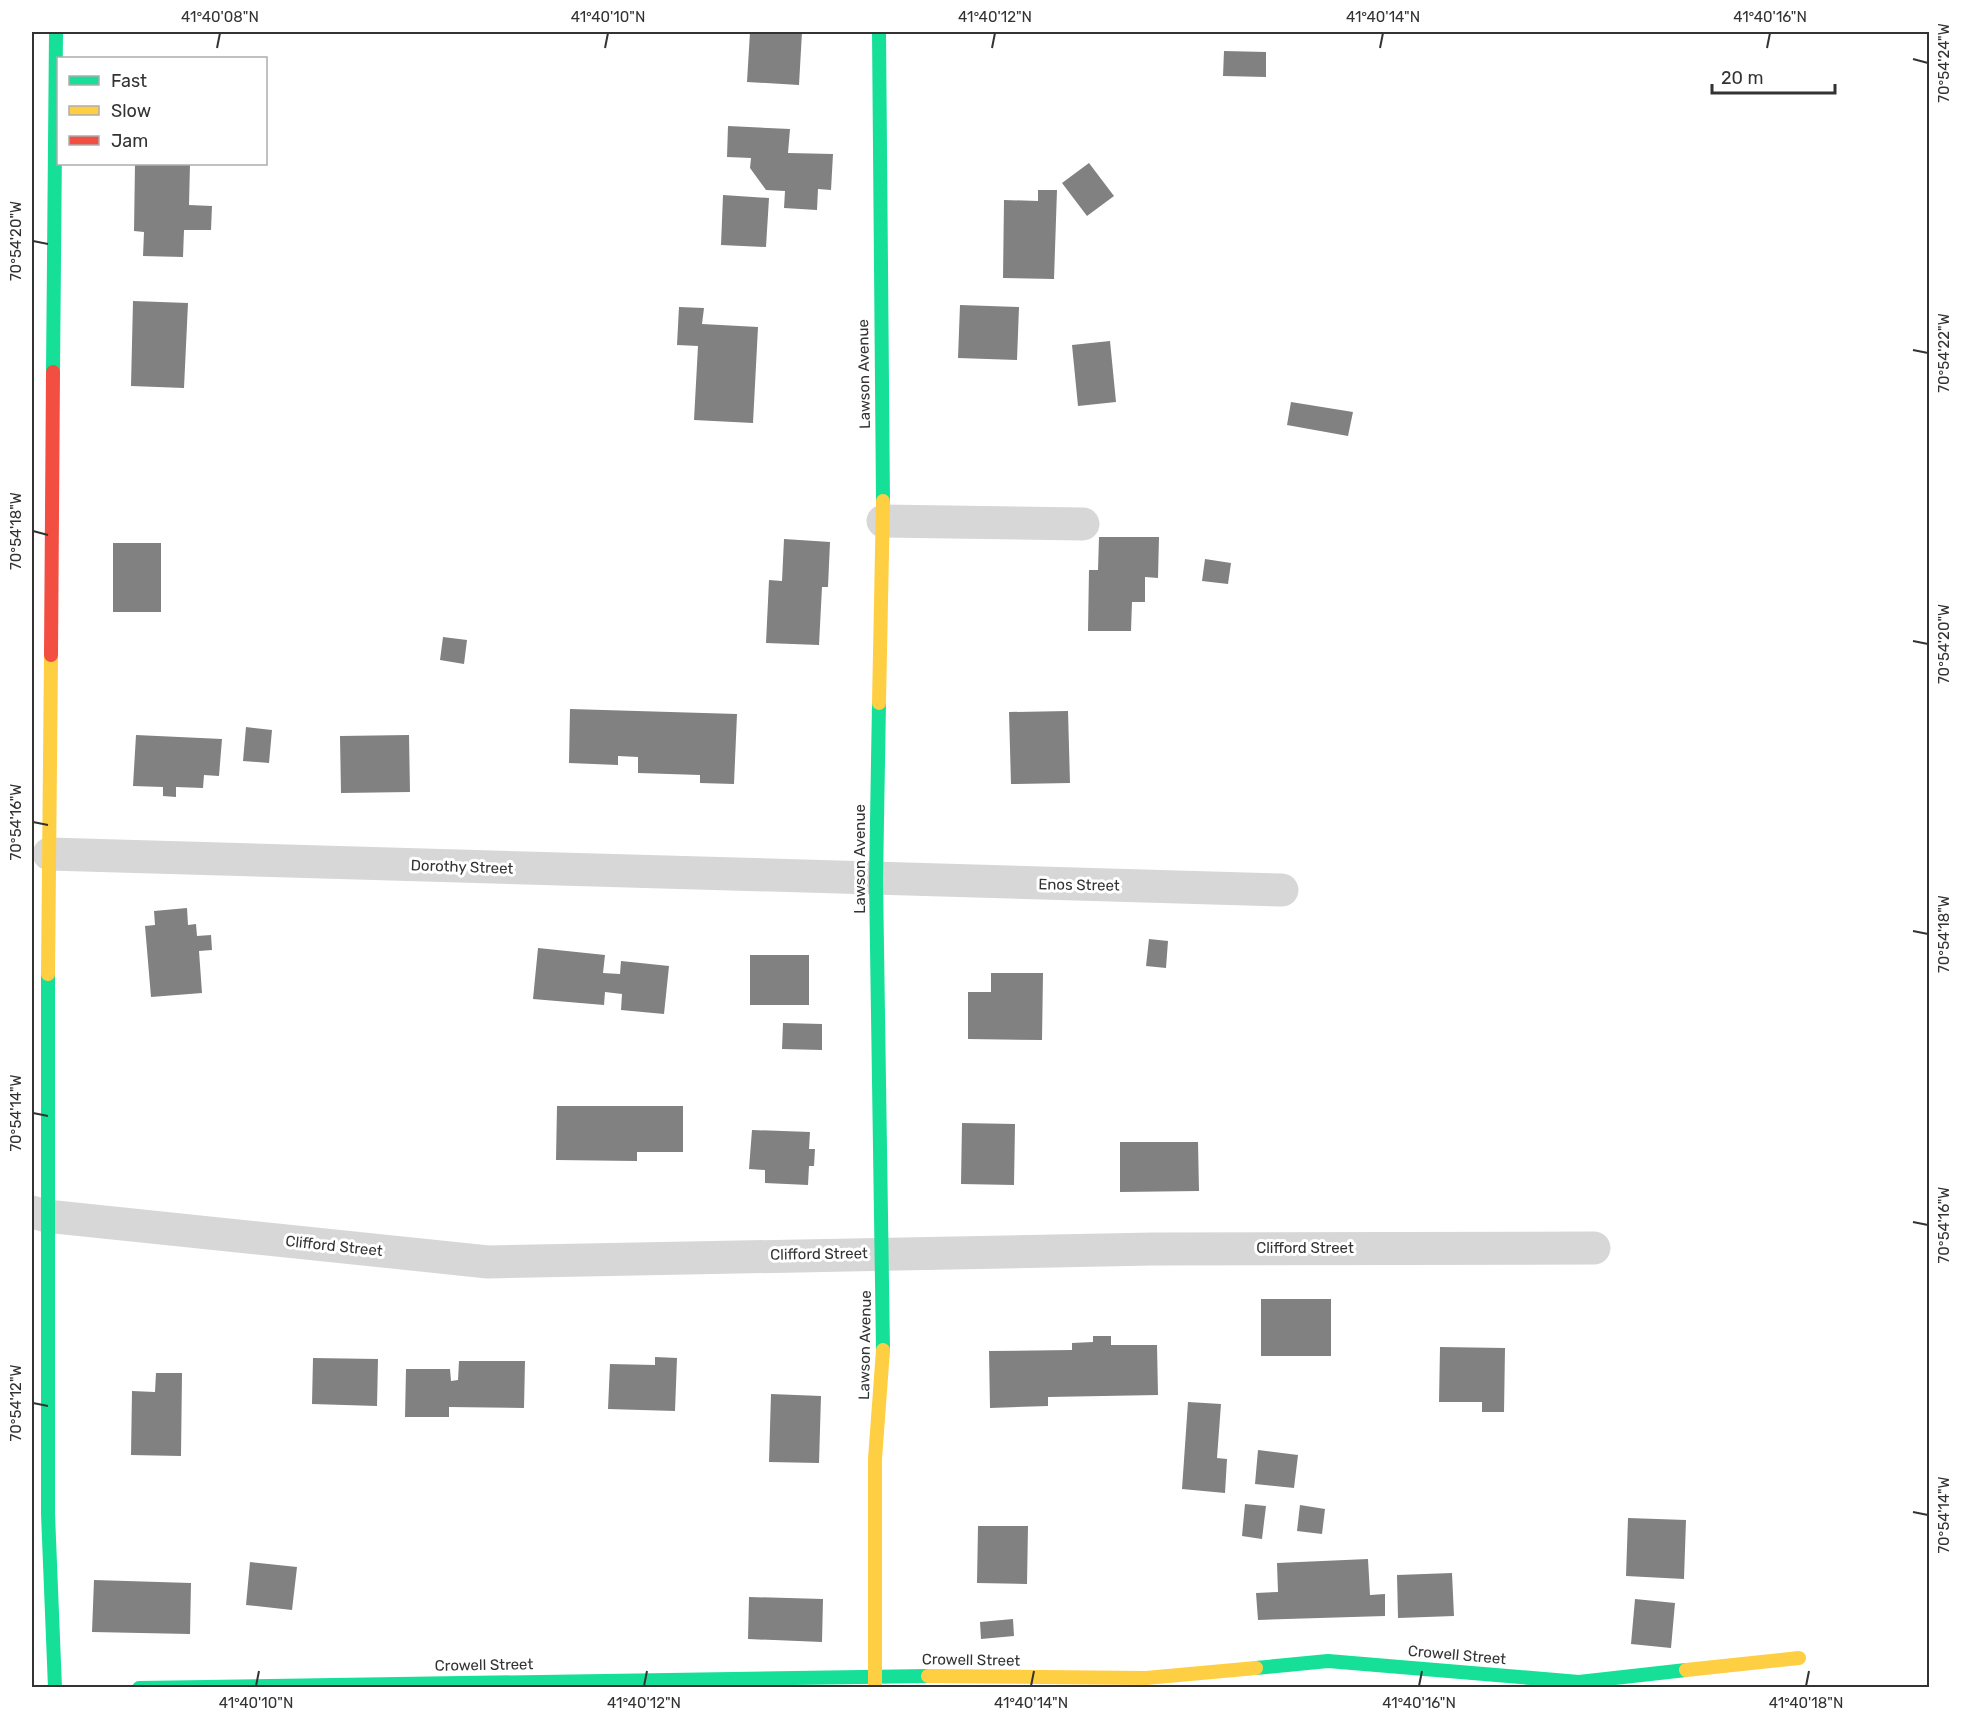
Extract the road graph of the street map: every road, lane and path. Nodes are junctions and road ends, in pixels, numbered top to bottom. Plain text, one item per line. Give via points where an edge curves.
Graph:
1 (56, 32) edge
2 (879, 32) edge
3 (883, 521) junction
4 (1083, 524) dead end
5 (49, 854) junction
6 (876, 880) junction
7 (1282, 890) dead end
8 (39, 1214) edge
9 (1594, 1248) dead end
10 (882, 1252) junction
11 (1799, 1658) dead end
12 (875, 1682) edge
13 (55, 1688) edge
14 (140, 1688) edge

1 - 5 street
2 - 3 street, Lawson Avenue
3 - 4 street
3 - 6 street, Lawson Avenue
5 - 6 street, Dorothy Street
5 - 8 street
6 - 7 street, Enos Street
6 - 10 street, Lawson Avenue
8 - 10 street, Clifford Street via 488,1262
8 - 13 street
9 - 10 street, Clifford Street
10 - 12 street, Lawson Avenue
11 - 12 street, Crowell Street via 1579,1682 1328,1661 1146,1678
12 - 14 street, Crowell Street

